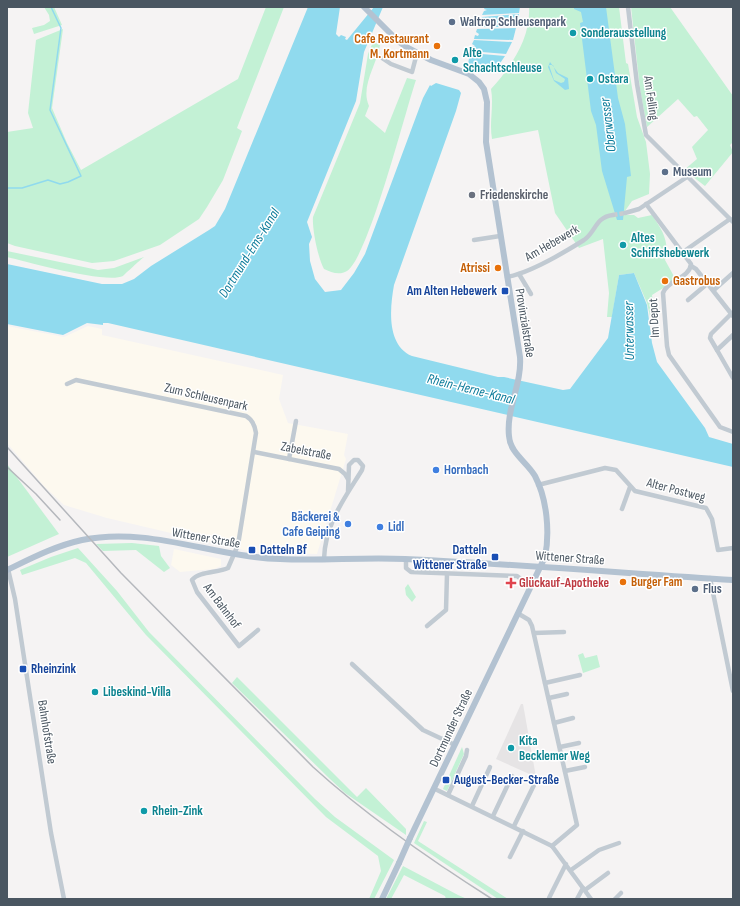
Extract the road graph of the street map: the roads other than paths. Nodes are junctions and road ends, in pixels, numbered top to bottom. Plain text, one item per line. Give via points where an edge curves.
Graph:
1 (628, 7) edge
2 (365, 8) edge
3 (417, 53) junction
4 (382, 58) dead end
5 (687, 177) junction
6 (646, 204) junction
7 (625, 213) tunnel mouth
8 (613, 215) tunnel mouth
9 (731, 220) edge
10 (500, 236) junction
11 (474, 240) dead end
12 (683, 252) junction
13 (691, 266) junction
14 (733, 273) edge
15 (519, 274) junction
16 (507, 277) junction
17 (707, 284) junction
18 (715, 288) dead end
19 (531, 294) dead end
20 (688, 300) dead end
21 (732, 315) edge
22 (733, 335) edge
23 (717, 350) junction
24 (733, 378) edge
25 (68, 384) dead end
26 (296, 421) dead end
27 (733, 432) edge
28 (254, 452) junction
29 (289, 459) junction
30 (349, 481) junction
31 (538, 485) junction
32 (630, 487) junction
33 (348, 492) junction
34 (622, 509) dead end
35 (733, 548) edge
36 (233, 555) junction
37 (324, 559) junction
38 (406, 559) junction
39 (540, 567) junction
40 (8, 570) edge
41 (447, 574) junction
42 (710, 578) junction
43 (521, 579) dead end
44 (733, 580) edge
45 (519, 614) junction
46 (427, 626) dead end
47 (258, 630) dead end
48 (564, 632) dead end
49 (534, 633) junction
50 (352, 664) dead end
51 (580, 675) dead end
52 (545, 683) junction
53 (733, 691) edge
54 (567, 694) dead end
55 (548, 698) junction
56 (573, 718) dead end
57 (554, 722) junction
58 (579, 743) dead end
59 (455, 745) junction
60 (560, 747) junction
61 (467, 750) dead end
62 (490, 767) dead end
63 (585, 767) dead end
64 (565, 771) junction
65 (512, 776) dead end
66 (534, 785) dead end
67 (435, 789) junction
68 (448, 795) junction
69 (472, 806) junction
70 (493, 816) junction
71 (514, 826) junction
72 (523, 831) junction
73 (619, 843) dead end
74 (552, 846) junction
75 (510, 857) dead end
76 (566, 864) junction
77 (571, 870) junction
78 (608, 873) dead end
79 (584, 889) junction
80 (622, 893) dead end
81 (549, 898) dead end
82 (64, 899) edge
83 (382, 899) edge
84 (577, 899) edge
85 (591, 899) edge
86 (615, 899) edge

1 - 5 street, Am Felling via 646,135
2 - 3 main road via 398,41
3 - 4 street via 412,72
3 - 10 main road, Provinzialstraße via 473,76 482,86 487,98 486,142
5 - 6 street
5 - 9 street
6 - 7 street via 636,211
6 - 12 street
8 - 15 street, Am Hebewerk via 602,218 586,239
9 - 12 street
10 - 11 street
10 - 16 main road, Provinzialstraße
12 - 13 street
13 - 17 street
13 - 27 street, Im Depot via 686,274 664,288 662,293 668,351 720,427
14 - 18 street
15 - 16 street, Am Hebewerk
15 - 19 street, Am Hebewerk
16 - 31 main road, Provinzialstraße via 520,357 519,378 508,434 511,444 534,475
17 - 20 street
17 - 21 street
21 - 23 street via 711,334 710,338
22 - 23 street
23 - 24 street
25 - 28 street, Zum Schleusenpark via 76,380 246,416 255,426
26 - 29 street
28 - 29 street, Zabelstraße
28 - 36 street, Zum Schleusenpark via 238,544
29 - 30 street, Zabelstraße via 338,469
30 - 33 street
30 - 33 street via 349,465 358,460 363,466 362,470
31 - 32 street, Alter Postweg via 605,468 616,470
31 - 39 main road, Provinzialstraße via 546,517 547,545
32 - 34 street, Alter Postweg
32 - 35 street, Alter Postweg via 635,491 706,508 712,519 718,550
33 - 37 street via 331,521
36 - 37 main road, Wittener Straße via 278,559
36 - 40 main road, Wittener Straße via 135,537 98,538 53,549
36 - 47 street, Am Bahnhof via 228,568 194,577 194,587 239,646
37 - 38 main road, Wittener Straße
38 - 39 main road, Wittener Straße
38 - 41 street via 406,568 411,572
39 - 42 main road, Wittener Straße
39 - 45 main road, Dortmunder Straße
40 - 82 street, Bahnhofstraße via 15,599
41 - 43 street via 517,576
41 - 46 street via 446,610
42 - 44 main road, Wittener Straße
42 - 53 street
45 - 49 street via 529,620
45 - 59 main road, Dortmunder Straße
48 - 49 street
49 - 52 street
50 - 59 street via 423,730
51 - 52 street
52 - 55 street
54 - 55 street
55 - 57 street
56 - 57 street
57 - 60 street
58 - 60 street
59 - 67 main road, Dortmunder Straße
60 - 64 street
61 - 68 street, Dortmunder Straße
62 - 69 street
63 - 64 street
64 - 74 street via 576,825
65 - 70 street
66 - 71 street
67 - 68 street
67 - 83 main road, Dortmunder Straße, bridge
68 - 69 street
69 - 70 street
70 - 71 street
71 - 72 street
72 - 74 street
72 - 75 street
73 - 77 street via 600,850
74 - 76 street
76 - 77 street
76 - 81 street
77 - 79 street
78 - 79 street
79 - 84 street
79 - 85 street
80 - 86 street

